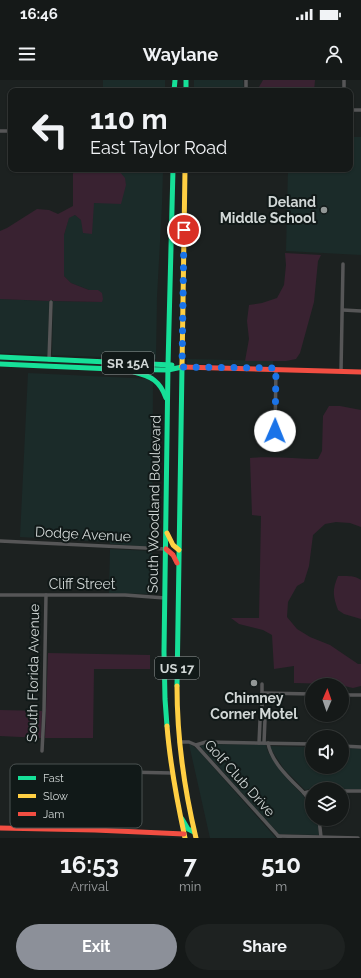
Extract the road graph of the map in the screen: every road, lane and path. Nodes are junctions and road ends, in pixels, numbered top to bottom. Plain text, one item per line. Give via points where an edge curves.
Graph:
1 (173, 172) edge
2 (185, 172) edge
3 (343, 264) dead end
4 (51, 302) dead end
5 (342, 310) junction
6 (361, 311) edge
7 (0, 357) edge
8 (49, 360) junction
9 (88, 362) junction
10 (1, 364) edge
11 (48, 366) junction
12 (168, 367) junction
13 (182, 367) junction
14 (276, 368) junction
15 (112, 369) junction
16 (341, 370) junction
17 (361, 372) edge
18 (168, 405) junction
19 (292, 429) dead end
20 (166, 529) junction
21 (0, 541) edge
22 (166, 549) junction
23 (179, 550) junction
24 (179, 567) junction
25 (0, 594) edge
26 (46, 595) junction
27 (164, 598) junction
28 (262, 684) dead end
29 (262, 693) junction
30 (305, 694) edge
31 (349, 695) edge
32 (361, 695) edge
33 (262, 713) junction
34 (166, 728) junction
35 (179, 742) junction
36 (258, 743) junction
37 (266, 743) junction
38 (305, 744) edge
39 (196, 746) junction
40 (349, 746) edge
41 (361, 747) edge
42 (42, 751) dead end
43 (142, 772) edge
44 (172, 773) junction
45 (349, 791) edge
46 (361, 791) edge
47 (304, 793) edge
48 (179, 814) junction
49 (320, 826) edge
50 (0, 828) edge
51 (194, 832) junction
52 (185, 836) edge
53 (279, 837) edge
54 (190, 838) edge
55 (196, 838) edge
56 (321, 838) edge
57 (358, 838) edge

1 - 12 main road, South Woodland Boulevard / US 17
2 - 13 main road, South Woodland Boulevard / US 17
3 - 5 street
4 - 8 street
5 - 6 street
5 - 16 street
7 - 8 main road, SR 15A
8 - 9 main road, SR 15A
8 - 10 main road via 44,363 8,361
9 - 11 main road via 79,365
9 - 12 main road, SR 15A
10 - 11 main road, SR 15A
11 - 15 main road, SR 15A
12 - 13 main road, SR 15A
12 - 15 main road, SR 15A
12 - 18 main road, South Woodland Boulevard / US 17
13 - 14 main road
13 - 23 main road, South Woodland Boulevard / US 17
14 - 16 main road
14 - 19 street via 275,431
15 - 18 main road via 153,377 165,392
16 - 17 main road
18 - 20 main road, South Woodland Boulevard / US 17
20 - 22 main road, South Woodland Boulevard / US 17
20 - 23 main road via 171,543
21 - 22 street, Dodge Avenue
22 - 24 main road via 174,556
22 - 27 main road, South Woodland Boulevard / US 17
23 - 24 main road, South Woodland Boulevard / US 17
24 - 35 main road, South Woodland Boulevard / US 17
25 - 26 street, Cliff Street
26 - 27 street, Cliff Street via 140,595
26 - 42 street, South Florida Avenue
27 - 34 main road, South Woodland Boulevard / US 17
28 - 29 street
29 - 30 street
29 - 33 street
31 - 32 street
33 - 36 street
33 - 37 street
34 - 35 main road
34 - 44 main road, South Woodland Boulevard / US 17
35 - 39 street, Golf Club Drive via 189,742
35 - 51 main road, South Woodland Boulevard / US 17
36 - 37 street
36 - 39 street via 206,742
37 - 38 street
37 - 47 street via 282,770
39 - 53 street, Golf Club Drive
40 - 41 street
43 - 44 street
44 - 48 main road, South Woodland Boulevard / US 17
45 - 46 street
48 - 51 main road via 188,828
48 - 52 main road, South Woodland Boulevard / US 17
49 - 56 street
50 - 52 main road via 95,830
51 - 55 main road, South Woodland Boulevard / US 17
52 - 54 main road
53 - 56 street
56 - 57 street

